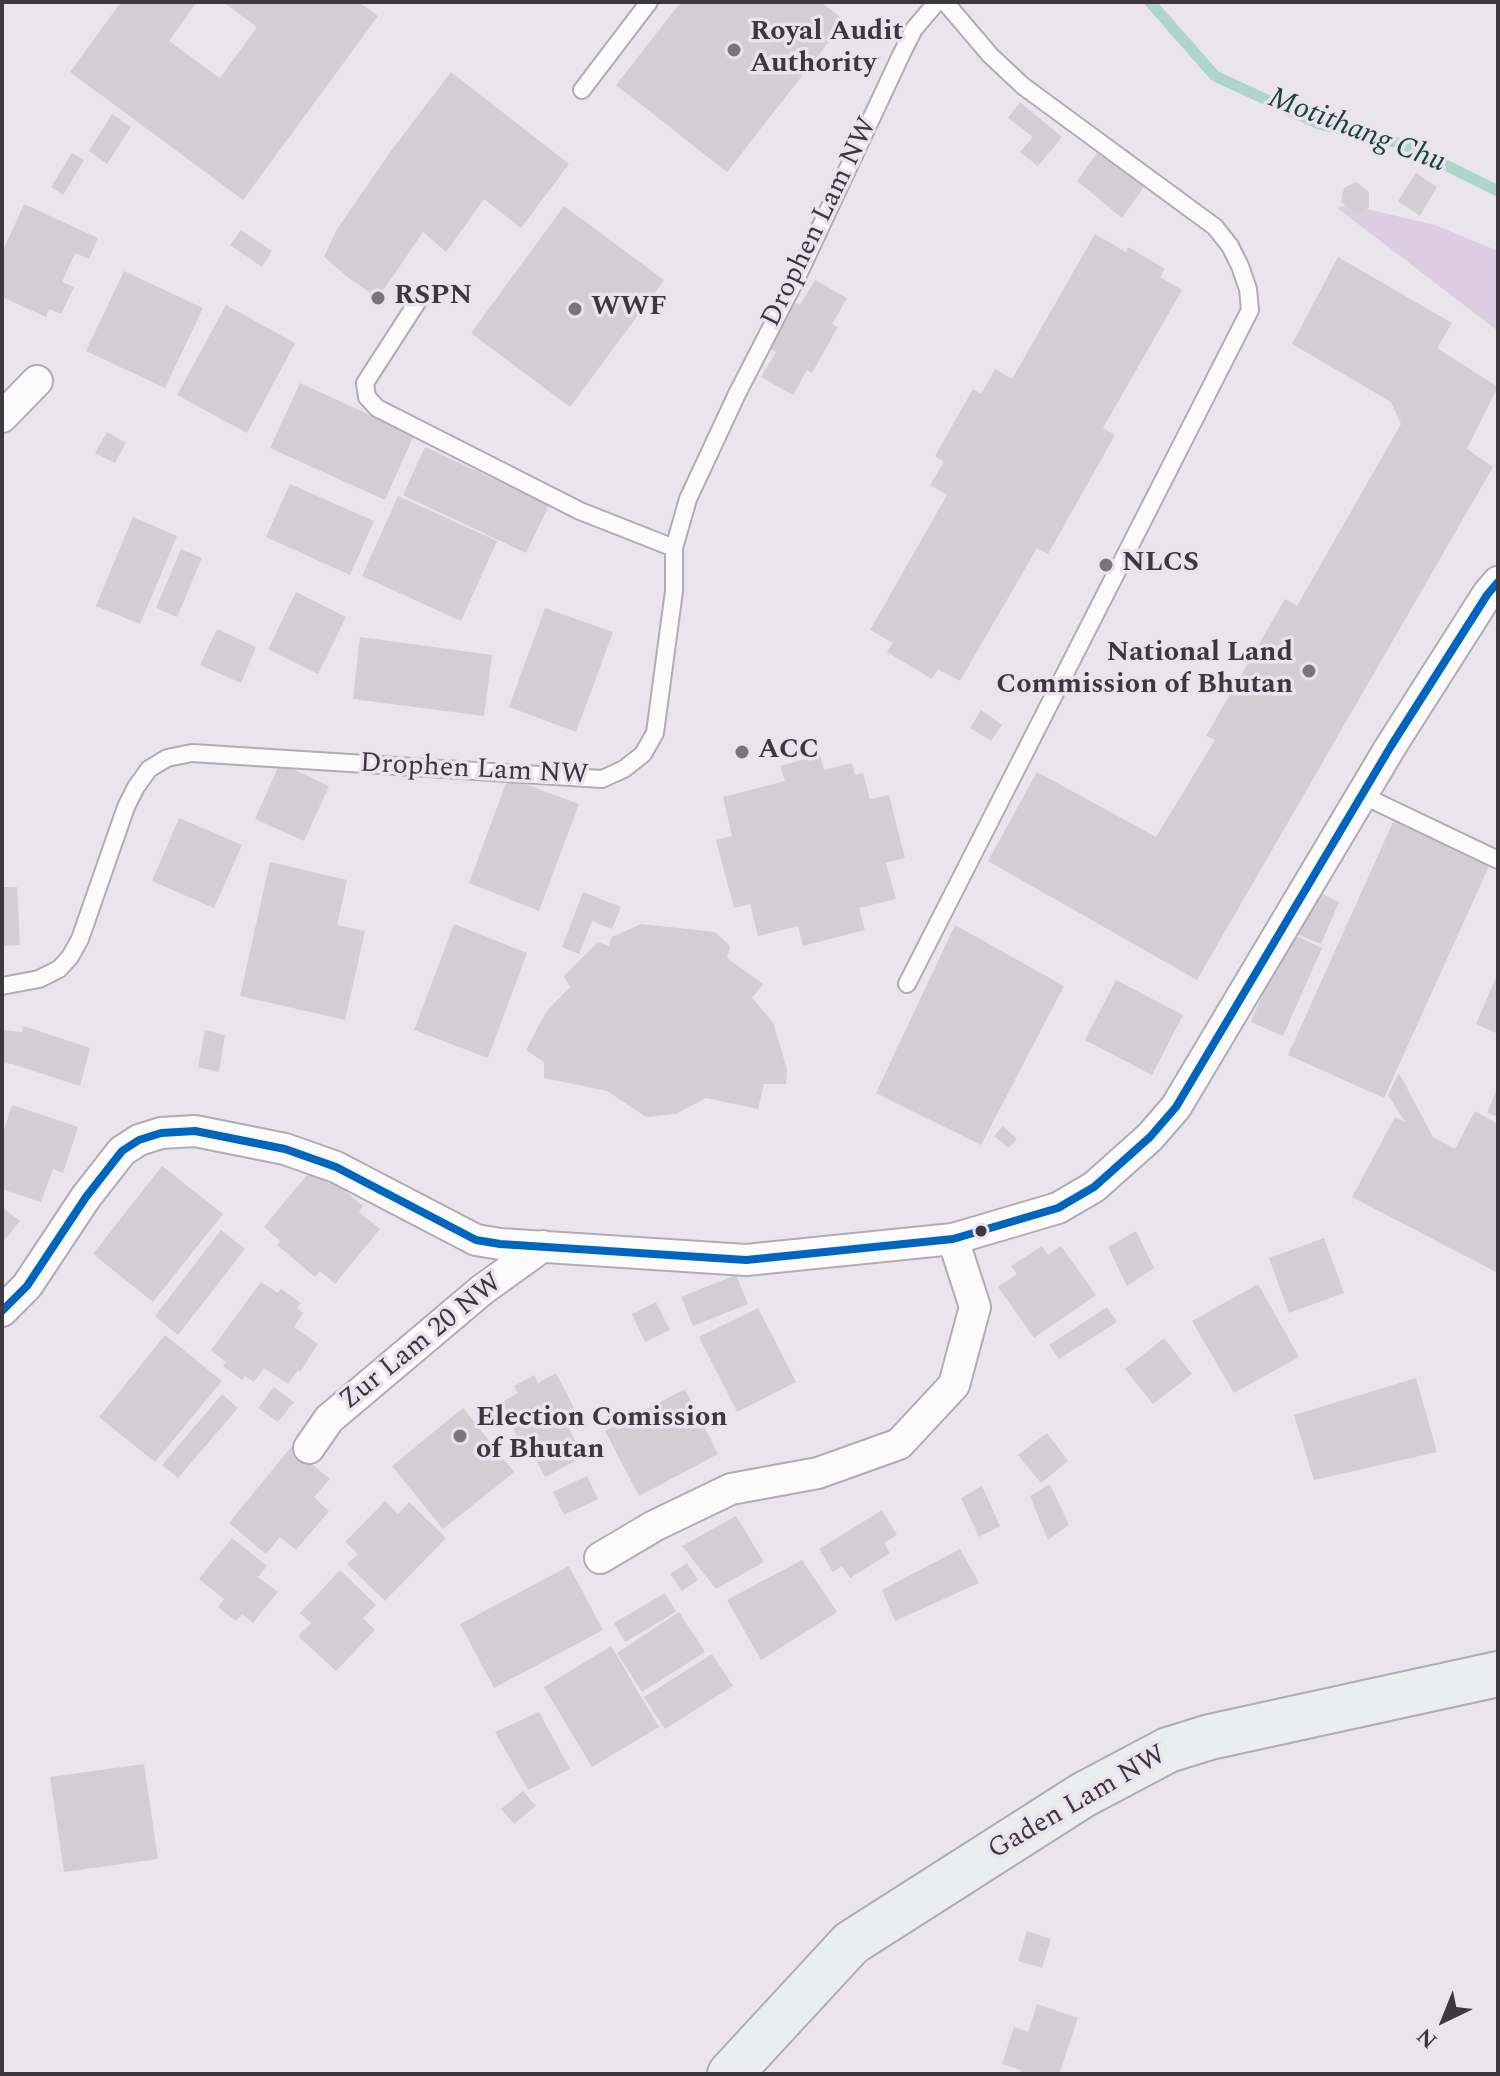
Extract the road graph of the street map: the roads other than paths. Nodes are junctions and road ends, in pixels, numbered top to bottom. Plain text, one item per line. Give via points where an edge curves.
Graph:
1 (649, 2) edge
2 (937, 2) edge
3 (945, 2) edge
4 (582, 90) dead end
5 (418, 301) dead end
6 (37, 381) dead end
7 (2, 417) edge
8 (674, 548) junction
9 (1498, 582) edge
10 (1362, 795) junction
11 (1498, 860) edge
12 (907, 984) dead end
13 (2, 986) edge
14 (953, 1239) junction
15 (543, 1246) junction
16 (2, 1311) edge
17 (309, 1448) dead end
18 (600, 1558) dead end
19 (1498, 1674) edge
20 (730, 2074) edge

1 - 4 lane
2 - 8 lane, Drophen Lam NW via 914,29 737,394 688,499
3 - 12 lane via 1023,86 1215,227 1240,266 1250,310
5 - 8 lane via 365,383 367,397 377,408 580,511
6 - 7 street
8 - 13 lane, Drophen Lam NW via 674,591 655,733 643,754 624,769 602,779 192,753 167,758 149,769 126,807 70,957 39,979
9 - 10 street
10 - 11 lane
10 - 14 street via 1176,1107 1150,1137 1094,1187 1058,1208
14 - 15 street via 746,1260
14 - 18 street via 975,1307 954,1385 899,1444 818,1473 731,1489
15 - 16 street via 476,1240 336,1167 285,1149 195,1131 161,1133 122,1151 27,1286
15 - 17 street, Zur Lam 20 NW via 482,1290 329,1419
19 - 20 main road, Gaden Lam NW via 1168,1750 1083,1795 851,1943

